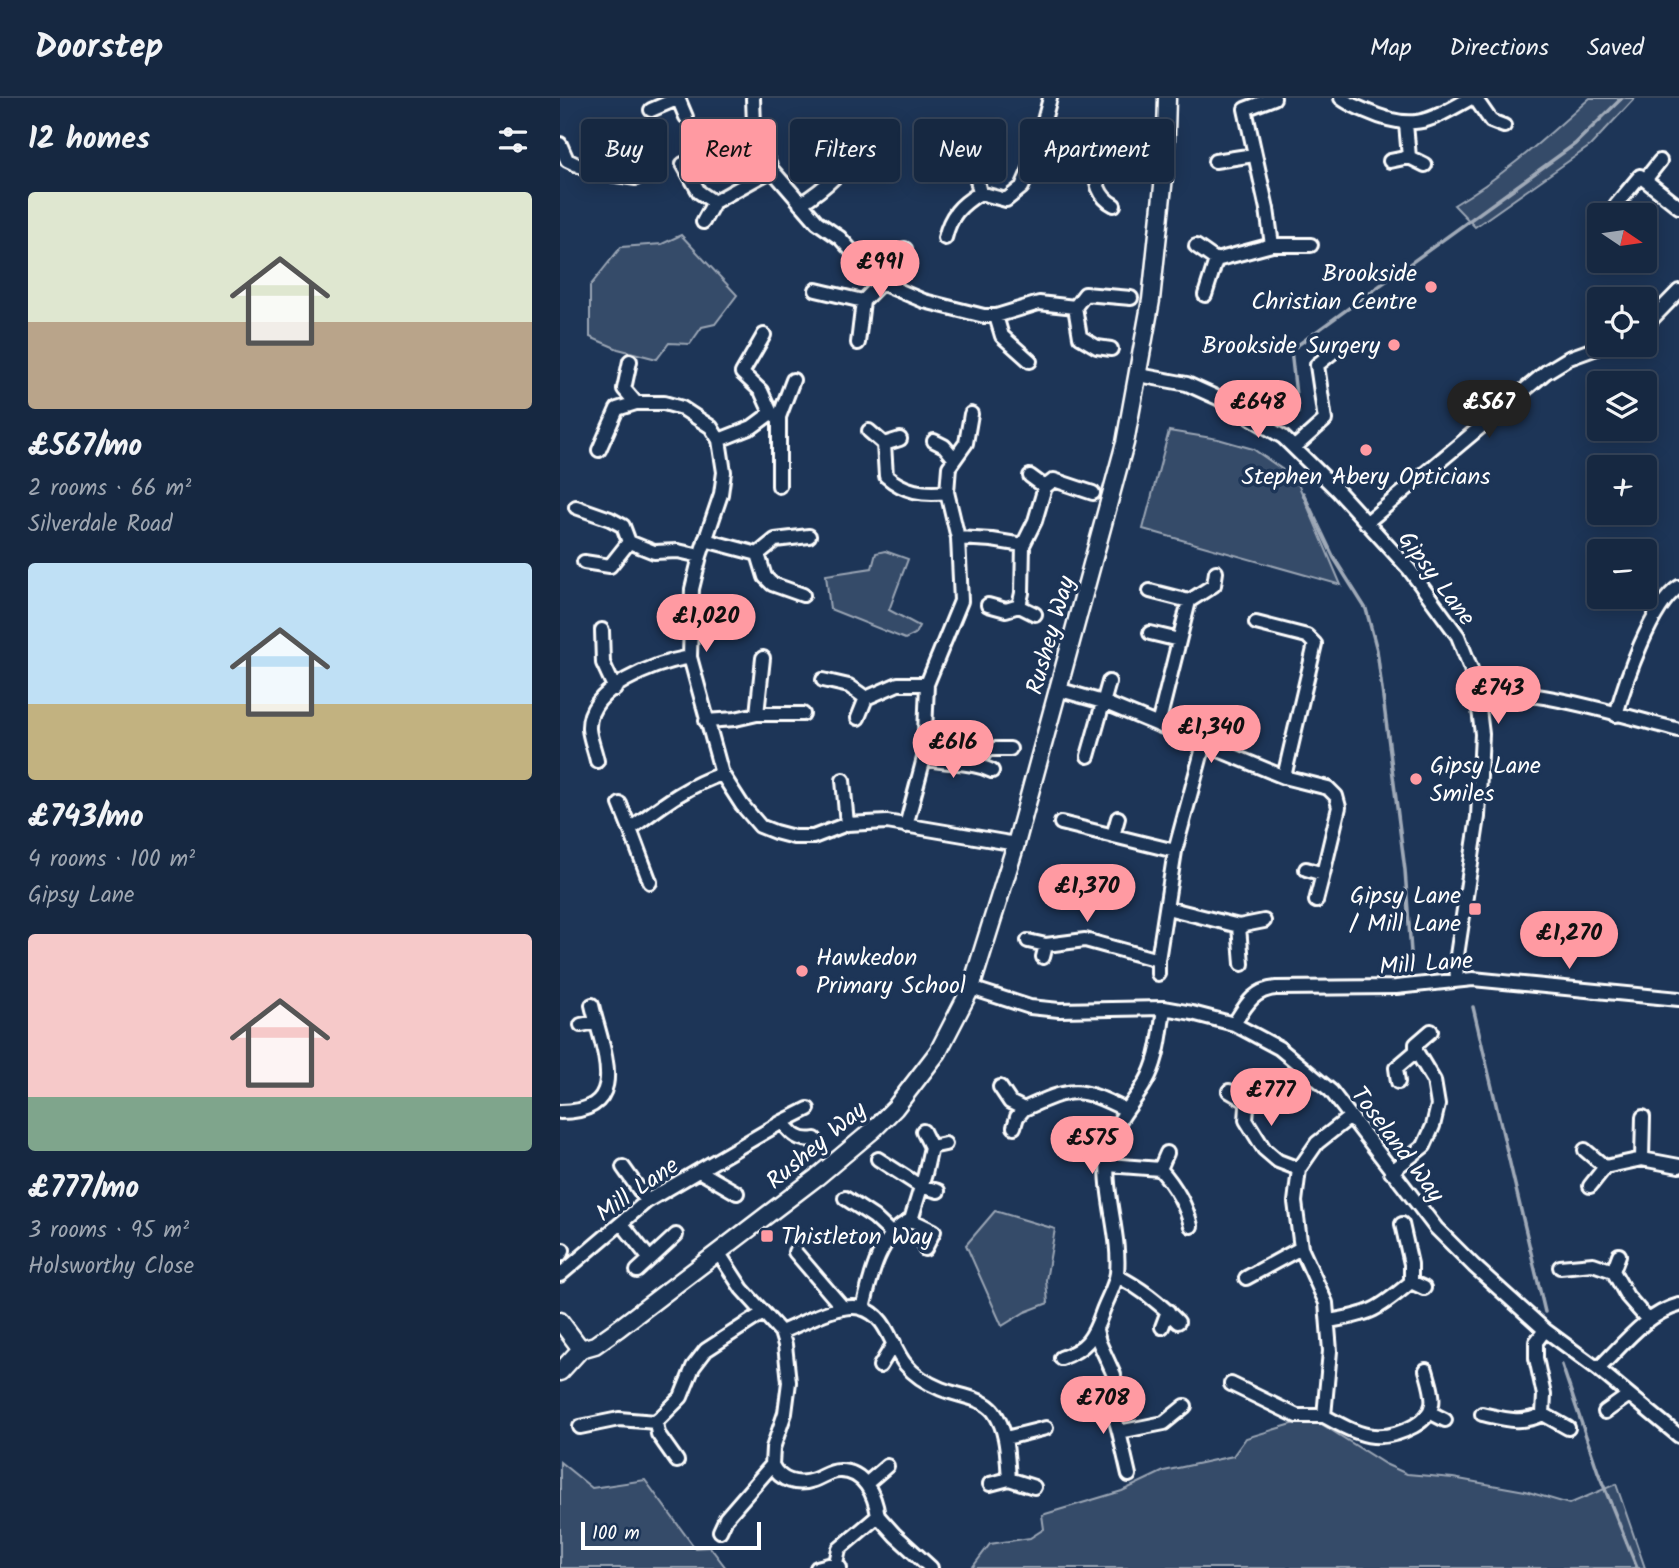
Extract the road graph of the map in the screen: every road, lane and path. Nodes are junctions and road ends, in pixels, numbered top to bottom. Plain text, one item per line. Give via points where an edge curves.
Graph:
1 (679, 98) edge
2 (752, 98) edge
3 (1050, 98) edge
4 (1167, 98) edge
5 (1274, 98) edge
6 (1341, 98) edge
7 (1473, 98) edge
8 (1242, 104) edge
9 (651, 110) dead end
10 (686, 117) dead end
11 (754, 119) edge
12 (1045, 119) edge
13 (1406, 124) junction
14 (1504, 126) dead end
15 (560, 144) edge
16 (1254, 155) junction
17 (1409, 157) junction
18 (1390, 161) dead end
19 (1661, 161) dead end
20 (1215, 162) dead end
21 (1425, 165) dead end
22 (581, 167) edge
23 (776, 175) edge
24 (1645, 180) junction
25 (693, 182) edge
26 (751, 182) edge
27 (831, 182) edge
28 (977, 182) edge
29 (1024, 182) edge
30 (1096, 182) edge
31 (980, 193) junction
32 (715, 202) junction
33 (1618, 203) edge
34 (800, 204) junction
35 (1114, 205) dead end
36 (1679, 207) edge
37 (704, 222) dead end
38 (944, 238) dead end
39 (1272, 245) junction
40 (1311, 245) dead end
41 (1196, 246) dead end
42 (905, 249) dead end
43 (1216, 260) junction
44 (887, 285) junction
45 (816, 290) dead end
46 (1679, 291) edge
47 (1205, 295) dead end
48 (1130, 298) dead end
49 (863, 301) junction
50 (1075, 307) junction
51 (1657, 314) edge
52 (996, 316) junction
53 (764, 335) dead end
54 (858, 343) dead end
55 (1587, 348) edge
56 (1111, 349) dead end
57 (1333, 352) dead end
58 (630, 361) dead end
59 (1030, 361) dead end
60 (1139, 375) junction
61 (793, 380) dead end
62 (636, 403) junction
63 (971, 414) dead end
64 (781, 415) junction
65 (869, 431) dead end
66 (900, 439) dead end
67 (719, 440) junction
68 (934, 441) dead end
69 (884, 444) junction
70 (1295, 447) junction
71 (599, 450) dead end
72 (954, 458) junction
73 (1030, 476) dead end
74 (779, 486) dead end
75 (1045, 487) junction
76 (947, 492) junction
77 (1093, 494) dead end
78 (576, 507) dead end
79 (1366, 523) junction
80 (809, 537) dead end
81 (958, 538) junction
82 (705, 540) junction
83 (629, 542) junction
84 (1023, 545) junction
85 (758, 554) junction
86 (700, 556) junction
87 (584, 562) dead end
88 (1216, 572) dead end
89 (1679, 587) edge
90 (1150, 591) dead end
91 (803, 595) dead end
92 (1189, 601) junction
93 (988, 606) dead end
94 (1020, 606) junction
95 (1035, 614) dead end
96 (1256, 623) dead end
97 (603, 630) dead end
98 (1150, 633) dead end
99 (1179, 640) junction
100 (690, 657) junction
101 (763, 657) dead end
102 (823, 680) dead end
103 (1108, 682) dead end
104 (927, 684) junction
105 (615, 689) junction
106 (1058, 690) junction
107 (1477, 693) junction
108 (866, 698) junction
109 (1103, 702) junction
110 (757, 714) junction
111 (803, 714) dead end
112 (1616, 715) junction
113 (858, 718) dead end
114 (706, 721) junction
115 (1158, 725) junction
116 (1679, 730) edge
117 (1204, 744) junction
118 (1010, 749) dead end
119 (1087, 756) dead end
120 (924, 758) junction
121 (597, 761) dead end
122 (977, 764) junction
123 (992, 771) dead end
124 (722, 774) junction
125 (1284, 777) junction
126 (843, 780) dead end
127 (620, 804) dead end
128 (1118, 818) dead end
129 (1062, 823) dead end
130 (847, 824) junction
131 (906, 826) junction
132 (630, 829) junction
133 (1113, 836) junction
134 (1016, 844) junction
135 (1175, 851) junction
136 (1306, 869) dead end
137 (1323, 874) junction
138 (650, 882) dead end
139 (1316, 901) dead end
140 (1167, 908) junction
141 (1264, 922) dead end
142 (1239, 926) junction
143 (1028, 941) dead end
144 (1158, 960) junction
145 (1242, 964) dead end
146 (1158, 974) dead end
147 (1457, 980) junction
148 (971, 988) junction
149 (1679, 999) edge
150 (592, 1005) dead end
151 (1164, 1008) junction
152 (596, 1021) junction
153 (1234, 1024) junction
154 (581, 1025) dead end
155 (1431, 1031) dead end
156 (1416, 1051) junction
157 (1249, 1083) dead end
158 (1398, 1083) dead end
159 (1000, 1087) dead end
160 (1229, 1091) dead end
161 (1246, 1101) junction
162 (808, 1109) dead end
163 (1024, 1109) junction
164 (1126, 1110) junction
165 (560, 1112) edge
166 (1350, 1117) junction
167 (1643, 1117) dead end
168 (782, 1122) junction
169 (1014, 1127) dead end
170 (923, 1131) dead end
171 (814, 1139) dead end
172 (945, 1143) dead end
173 (931, 1147) junction
174 (1585, 1150) dead end
175 (1167, 1153) dead end
176 (878, 1159) dead end
177 (1642, 1159) junction
178 (1108, 1165) junction
179 (1679, 1166) edge
180 (623, 1167) dead end
181 (1605, 1167) junction
182 (1160, 1169) junction
183 (1298, 1169) junction
184 (699, 1171) junction
185 (1391, 1172) junction
186 (920, 1186) junction
187 (1590, 1186) dead end
188 (939, 1191) dead end
189 (737, 1193) dead end
190 (845, 1198) dead end
191 (647, 1201) junction
192 (911, 1220) junction
193 (622, 1224) junction
194 (1402, 1224) dead end
195 (1191, 1226) dead end
196 (891, 1233) junction
197 (676, 1235) dead end
198 (1301, 1248) junction
199 (925, 1249) dead end
200 (718, 1252) junction
201 (795, 1252) dead end
202 (1619, 1255) dead end
203 (649, 1258) junction
204 (562, 1262) edge
205 (1560, 1267) dead end
206 (637, 1270) dead end
207 (1613, 1271) junction
208 (1117, 1276) junction
209 (1245, 1278) dead end
210 (1411, 1282) junction
211 (1424, 1288) dead end
212 (1679, 1305) edge
213 (843, 1308) junction
214 (863, 1308) junction
215 (1168, 1311) junction
216 (763, 1312) junction
217 (1648, 1320) junction
218 (560, 1321) edge
219 (1329, 1321) junction
220 (1178, 1322) dead end
221 (1162, 1327) dead end
222 (1096, 1330) junction
223 (1545, 1330) junction
224 (781, 1332) junction
225 (894, 1343) junction
226 (581, 1349) junction
227 (1061, 1358) dead end
228 (880, 1366) dead end
229 (1598, 1369) junction
230 (1426, 1370) dead end
231 (560, 1372) edge
232 (1231, 1384) dead end
233 (1629, 1395) junction
234 (1185, 1406) dead end
235 (1605, 1412) dead end
236 (1431, 1413) junction
237 (1482, 1414) dead end
238 (1543, 1414) junction
239 (1324, 1416) junction
240 (1445, 1420) dead end
241 (656, 1422) junction
242 (580, 1427) dead end
243 (1046, 1428) dead end
244 (1567, 1428) dead end
245 (1119, 1432) junction
246 (1679, 1436) edge
247 (1006, 1438) junction
248 (677, 1461) dead end
249 (772, 1465) junction
250 (887, 1466) dead end
251 (1129, 1475) dead end
252 (1009, 1479) junction
253 (866, 1484) junction
254 (990, 1484) dead end
255 (1034, 1487) dead end
256 (878, 1516) junction
257 (720, 1531) dead end
258 (838, 1566) edge
259 (817, 1568) edge
260 (932, 1568) edge

1 - 9 street
1 - 10 street
2 - 11 street
3 - 12 street
4 - 60 street, Rushey Way via 1166,167
5 - 8 street
6 - 13 street via 1376,116
7 - 13 street via 1436,117
7 - 14 street via 1491,121
8 - 16 street
13 - 17 street
15 - 22 street via 567,160
16 - 20 street
16 - 39 street
17 - 18 street
17 - 21 street
19 - 24 street
23 - 34 street
24 - 33 street via 1640,176
24 - 36 street
25 - 32 street
26 - 32 street
27 - 34 street
28 - 31 street
29 - 31 street via 1006,200
30 - 35 street via 1107,202
31 - 38 street via 962,204 948,222
32 - 37 street
34 - 44 street
39 - 40 street
39 - 43 street
41 - 43 street
42 - 44 street
43 - 47 street
44 - 49 street
44 - 52 street via 924,301
45 - 49 street
46 - 51 street
48 - 50 street via 1085,294
49 - 54 street
50 - 52 street via 1039,303
50 - 56 street via 1080,337
52 - 59 street via 1002,336
53 - 64 street via 741,373
55 - 79 street via 1568,352
57 - 70 street via 1317,365 1325,420
58 - 62 street via 624,389
60 - 70 street, Gipsy Lane via 1187,384 1218,398
60 - 106 street, Rushey Way via 1116,483
61 - 64 street
62 - 67 street via 682,408 710,427
62 - 71 street via 617,408
63 - 72 street via 966,443
64 - 67 street
64 - 74 street
65 - 69 street
66 - 69 street
67 - 82 street via 724,472 721,494
68 - 72 street
69 - 76 street via 886,476 898,487 928,494
70 - 79 street, Gipsy Lane
72 - 76 street
73 - 75 street
75 - 77 street via 1054,480
75 - 84 street
76 - 81 street
78 - 83 street via 623,526
79 - 107 street, Gipsy Lane via 1409,569 1458,636
80 - 85 street via 775,540
81 - 84 street
81 - 104 street via 961,601
82 - 85 street
82 - 86 street
83 - 86 street via 654,552
83 - 87 street via 610,566
84 - 94 street
85 - 91 street via 772,584
86 - 100 street via 692,589
88 - 92 street via 1214,585
89 - 112 street via 1668,594 1655,618
90 - 92 street
92 - 99 street
93 - 94 street via 1006,610
94 - 95 street
96 - 125 street via 1307,636 1314,644
97 - 105 street via 603,663
98 - 99 street
99 - 115 street
100 - 105 street via 646,668
100 - 114 street
101 - 110 street
102 - 108 street via 849,687
103 - 109 street
104 - 108 street via 898,684
104 - 120 street
105 - 121 street via 598,699 589,727
106 - 109 street
106 - 134 street, Rushey Way
107 - 112 street via 1508,691
107 - 147 street, Gipsy Lane via 1481,774
108 - 113 street
109 - 115 street
109 - 119 street
110 - 111 street
110 - 114 street
112 - 116 street
114 - 124 street
115 - 117 street
117 - 125 street
117 - 135 street
118 - 122 street via 986,749
120 - 122 street
120 - 131 street
122 - 123 street
124 - 130 street via 760,826 775,832 813,837
124 - 132 street via 675,795
125 - 137 street via 1328,788 1338,802
126 - 130 street
127 - 132 street
128 - 133 street
129 - 133 street
130 - 131 street
131 - 134 street
132 - 138 street
133 - 135 street
134 - 148 street, Rushey Way
135 - 140 street
136 - 137 street
137 - 139 street
140 - 142 street
140 - 144 street
141 - 142 street
142 - 145 street
143 - 144 street via 1044,951 1085,940
144 - 146 street
147 - 149 street, Mill Lane
147 - 153 street, Mill Lane via 1396,987 1265,989 1253,995
148 - 151 street, Toseland Way via 1030,1007
148 - 200 street, Rushey Way via 937,1052 895,1108 846,1154
150 - 152 street
151 - 153 street, Toseland Way
151 - 164 street via 1150,1074
152 - 154 street
152 - 165 street via 609,1068 606,1090 591,1108
153 - 166 street, Toseland Way via 1279,1048 1331,1091
155 - 156 street via 1416,1044
156 - 158 street via 1396,1068
156 - 185 street via 1434,1081 1438,1105 1424,1146
157 - 161 street
159 - 163 street via 1010,1102
160 - 161 street
161 - 183 street via 1246,1120 1264,1149
162 - 168 street, Mill Lane
163 - 164 street via 1064,1091 1086,1091
163 - 169 street
164 - 178 street via 1114,1127
166 - 183 street via 1317,1143
166 - 185 street, Toseland Way
167 - 177 street
168 - 171 street via 796,1138
168 - 184 street, Mill Lane
170 - 173 street
172 - 173 street
173 - 186 street
174 - 181 street
175 - 182 street
176 - 186 street
177 - 179 street
177 - 181 street
178 - 182 street
178 - 208 street
180 - 191 street
181 - 187 street
182 - 195 street via 1173,1183
183 - 198 street via 1295,1202
184 - 189 street, Mill Lane
184 - 191 street, Mill Lane
185 - 223 street, Toseland Way via 1436,1228
186 - 188 street
186 - 192 street
190 - 196 street
191 - 193 street, Mill Lane
192 - 196 street
192 - 199 street via 934,1231
193 - 203 street
193 - 204 street, Mill Lane
194 - 210 street
196 - 214 street
197 - 203 street
198 - 209 street
198 - 219 street via 1326,1303
200 - 216 street
200 - 226 street, Rushey Way via 595,1345
201 - 213 street
202 - 207 street
203 - 206 street
205 - 207 street via 1593,1264
207 - 217 street via 1626,1296
208 - 215 street
208 - 222 street
210 - 211 street
210 - 219 street via 1377,1309
212 - 217 street
213 - 214 street
213 - 224 street
214 - 225 street via 883,1324
215 - 220 street
215 - 221 street
216 - 224 street
216 - 241 street via 706,1350 681,1397
217 - 229 street
218 - 226 street
219 - 239 street
222 - 227 street via 1080,1351
222 - 245 street via 1114,1376 1113,1409
223 - 229 street, Toseland Way
223 - 238 street via 1536,1342
224 - 249 street via 788,1399
225 - 228 street
225 - 247 street via 915,1374 992,1409
226 - 231 street, Rushey Way
229 - 233 street, Toseland Way
230 - 236 street via 1434,1396
232 - 239 street via 1297,1416
233 - 235 street
233 - 246 street, Toseland Way
234 - 245 street via 1164,1423
236 - 239 street via 1401,1433 1386,1437 1358,1433
236 - 240 street
237 - 238 street via 1519,1422
238 - 244 street
241 - 242 street via 619,1419
241 - 248 street via 658,1434
243 - 247 street
245 - 251 street
247 - 252 street
249 - 253 street via 788,1480 810,1481 840,1470
249 - 257 street
250 - 253 street
252 - 254 street
252 - 255 street
253 - 256 street
256 - 258 street via 839,1549
256 - 260 street
258 - 259 street

